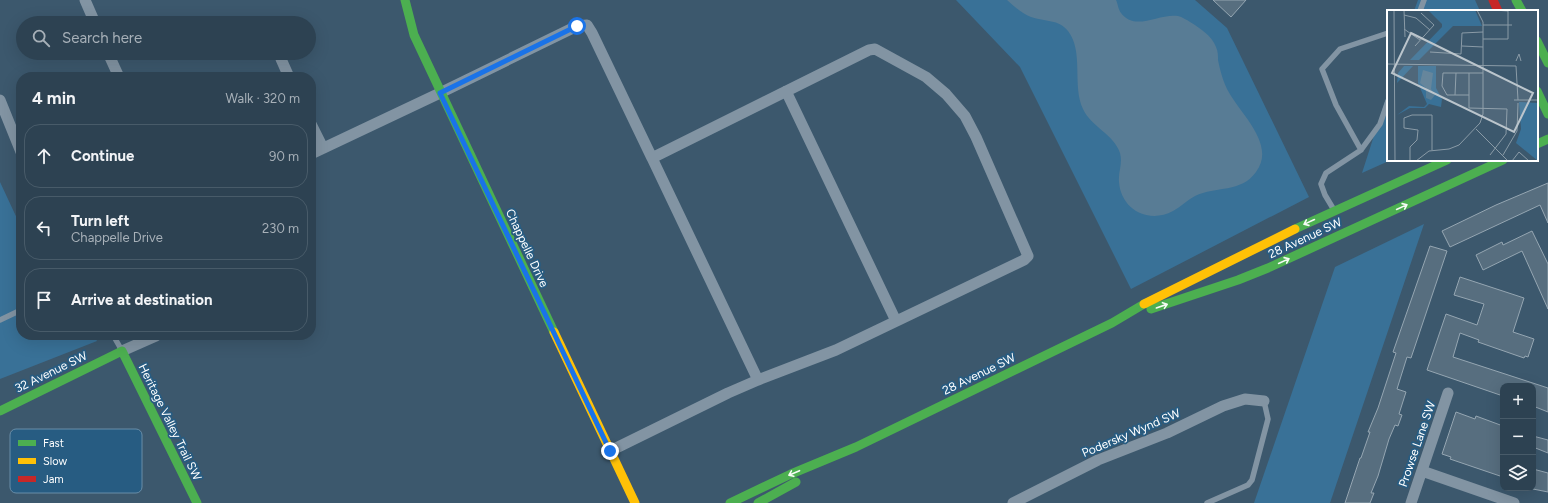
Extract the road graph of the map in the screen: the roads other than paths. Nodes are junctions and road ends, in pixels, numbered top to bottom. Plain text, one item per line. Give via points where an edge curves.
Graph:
1 (84, 0) edge
2 (405, 0) edge
3 (1424, 0) edge
4 (1493, 0) edge
5 (1516, 0) edge
6 (1420, 10) edge
7 (1498, 10) edge
8 (1521, 10) edge
9 (92, 16) edge
10 (1387, 33) edge
11 (1538, 43) edge
12 (111, 60) edge
13 (281, 60) edge
14 (1548, 63) edge
15 (117, 72) edge
16 (287, 72) edge
17 (786, 91) junction
18 (440, 93) junction
19 (1538, 95) edge
20 (0, 100) edge
21 (1387, 104) edge
22 (1546, 116) edge
23 (316, 134) edge
24 (1548, 138) edge
25 (16, 140) edge
26 (1538, 143) edge
27 (323, 148) junction
28 (1361, 150) junction
29 (316, 152) edge
30 (652, 158) junction
31 (1445, 161) edge
32 (1501, 161) edge
33 (1334, 210) junction
34 (16, 312) edge
35 (0, 320) edge
36 (896, 321) junction
37 (1112, 323) junction
38 (116, 340) edge
39 (147, 340) edge
40 (122, 351) junction
41 (758, 380) junction
42 (1448, 393) dead end
43 (1264, 401) joint
44 (0, 411) edge
45 (856, 447) junction
46 (610, 451) junction
47 (1422, 471) junction
48 (629, 490) junction
49 (197, 503) edge
50 (627, 503) edge
51 (635, 503) edge
52 (730, 503) edge
53 (758, 503) edge
54 (1013, 503) edge
55 (1207, 503) edge
56 (1411, 503) edge
57 (1514, 503) edge

1 - 9 street
2 - 18 main road, Chappelle Drive via 414,35
3 - 6 lane
4 - 7 main road
5 - 8 main road
10 - 28 lane via 1340,49 1322,69 1336,106
11 - 14 main road
12 - 15 street
13 - 16 street
17 - 30 street
17 - 36 street
17 - 36 street via 875,49 926,77 946,94 965,116 976,138 1028,256
18 - 27 street
18 - 30 street via 577,26 587,26
18 - 46 main road, Chappelle Drive
19 - 22 main road
20 - 25 street
21 - 28 lane via 1380,124
23 - 27 street
24 - 26 main road
27 - 29 street
28 - 33 lane via 1326,173 1321,184
30 - 41 street
31 - 33 main road, 28 Avenue SW
37 -> 32 main road, 28 Avenue SW via 1268,268
33 -> 37 main road, 28 Avenue SW via 1153,299
34 - 35 lane
36 - 41 street via 817,358
37 - 45 main road, 28 Avenue SW
38 - 40 lane
39 - 40 street, 32 Avenue SW
40 - 44 main road, 32 Avenue SW
40 - 49 main road, Heritage Valley Trail SW
41 - 46 street
42 - 47 street, Prowse Lane SW
43 - 54 street, Podersky Wynd SW via 1245,399 1223,406 1162,436 1098,460
43 - 55 lane via 1268,419 1252,480 1248,485
45 -> 52 main road, 28 Avenue SW
45 - 53 main road, 28 Avenue SW
46 - 48 main road, Chappelle Drive
47 - 56 street, Prowse Lane SW
47 - 57 street
48 - 50 main road
48 - 51 main road, Chappelle Drive

